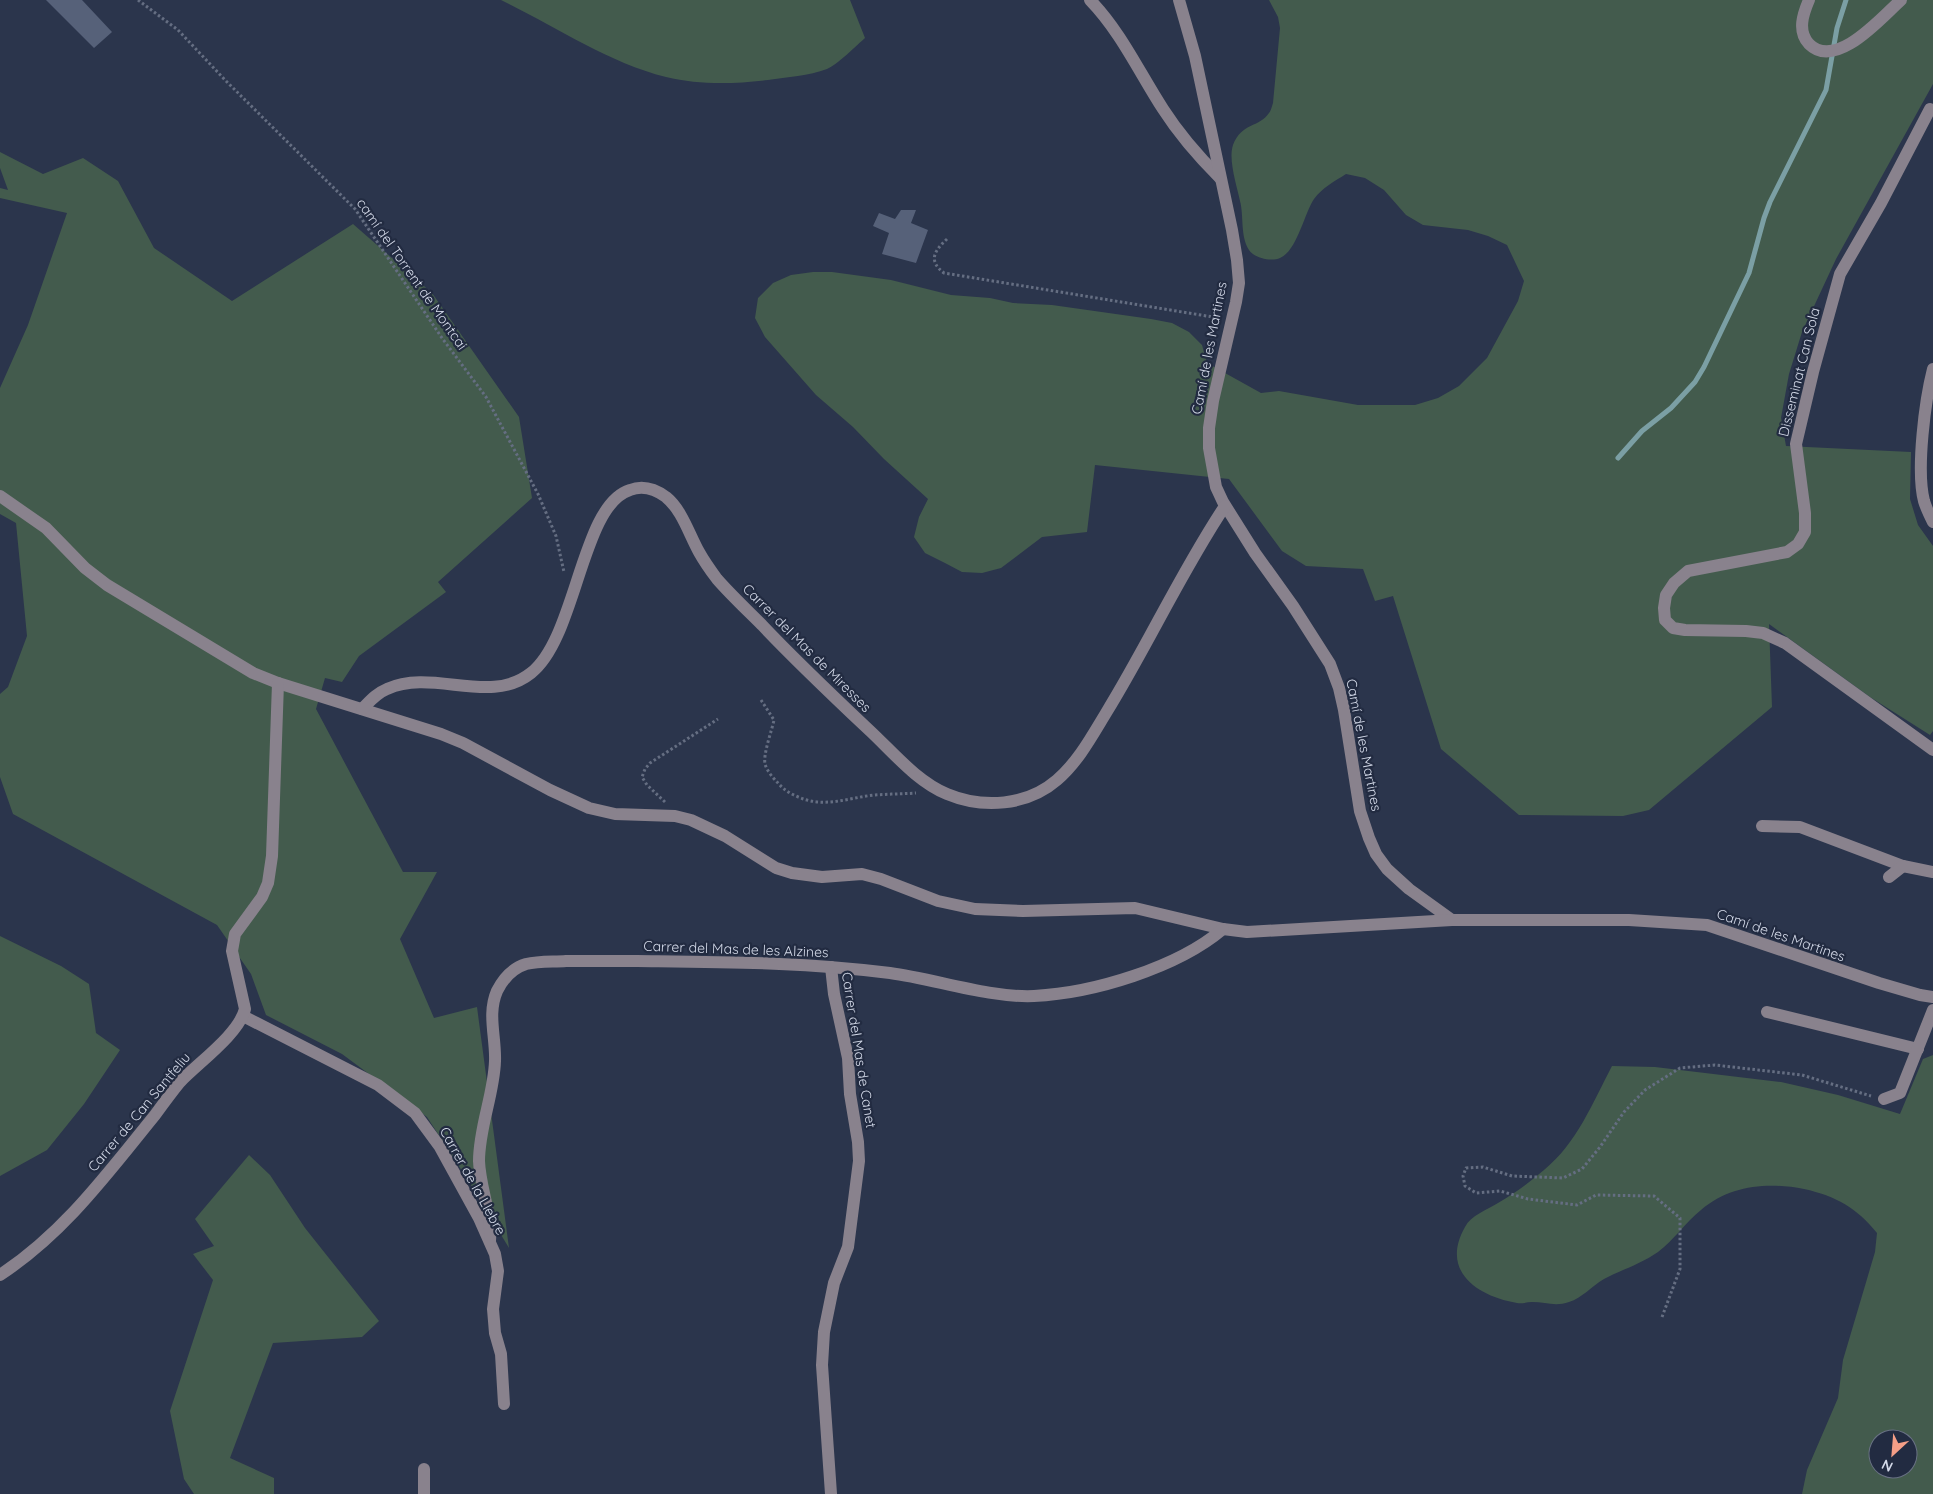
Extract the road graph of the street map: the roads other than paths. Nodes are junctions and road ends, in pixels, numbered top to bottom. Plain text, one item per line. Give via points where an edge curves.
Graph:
1 (1090, 0) edge
2 (1179, 0) edge
3 (1809, 0) edge
4 (1902, 0) edge
5 (1930, 109) dead end
6 (1220, 178) junction
7 (1933, 369) edge
8 (0, 496) edge
9 (1225, 506) junction
10 (1933, 522) edge
11 (278, 683) junction
12 (362, 708) junction
13 (1933, 750) edge
14 (1762, 826) dead end
15 (1903, 866) junction
16 (1933, 872) edge
17 (1889, 877) dead end
18 (1452, 920) junction
19 (1222, 929) junction
20 (831, 967) junction
21 (1933, 997) edge
22 (1933, 1010) edge
23 (1767, 1012) dead end
24 (243, 1016) junction
25 (1918, 1049) junction
26 (1884, 1099) road end
27 (490, 1240) junction
28 (0, 1275) edge
29 (504, 1404) dead end
30 (424, 1469) dead end
31 (424, 1494) edge
32 (831, 1494) edge

1 - 6 street via 1129,51 1163,110
2 - 6 street, Camí de les Martines via 1195,56
3 - 4 street via 1802,22 1805,38 1818,49 1832,52 1856,40
5 - 13 street, Disseminat Can Sola via 1840,274 1796,444 1805,532 1798,544 1787,552 1688,571 1666,595 1664,608 1665,620 1673,628 1763,633 1784,643
6 - 9 street, Camí de les Martines via 1232,230 1239,283 1209,428 1216,487
7 - 10 street via 1923,438 1921,484 1924,502
8 - 11 street via 46,528 85,568 107,585 253,673
9 - 12 street, Carrer del Mas de Miresses via 1193,557 1137,662 1072,766 1046,789 1020,799 989,804 975,802 926,783 741,605 700,554 674,505 655,490 644,487 622,493 607,508 572,592 557,638 532,672 503,686 432,682 404,684 378,693
9 - 18 street, Camí de les Martines via 1330,664 1344,710 1360,811 1376,854 1409,889
11 - 12 street
11 - 24 street via 272,856 268,883 262,897 235,934 232,951 245,1009
12 - 19 street via 463,743 589,808 615,814 660,814 684,818 725,836 776,868 792,873 822,876 862,874 975,909 1135,908
14 - 15 street via 1800,827
15 - 16 street
15 - 17 street
18 - 19 street via 1247,932
18 - 21 street, Camí de les Martines via 1629,920 1707,925 1879,983
19 - 20 street, Carrer del Mas de les Alzines via 1193,950 1142,973 1079,989 1033,996 1000,994 927,978
20 - 27 street, Carrer del Mas de les Alzines via 582,961 540,962 514,970 504,979 492,1004 495,1063 479,1160 490,1218
20 - 32 street, Carrer del Mas de Canet via 848,1058 859,1162 848,1247 834,1284 824,1332 822,1365
22 - 25 street
23 - 25 street
24 - 27 street, Carrer de la Llebre via 378,1085 414,1113 440,1147
24 - 28 street, Carrer de Can Santfeliu via 180,1083 72,1215 44,1243
25 - 26 street via 1900,1093
27 - 29 street, Carrer de la Llebre via 498,1271 493,1309
30 - 31 street

